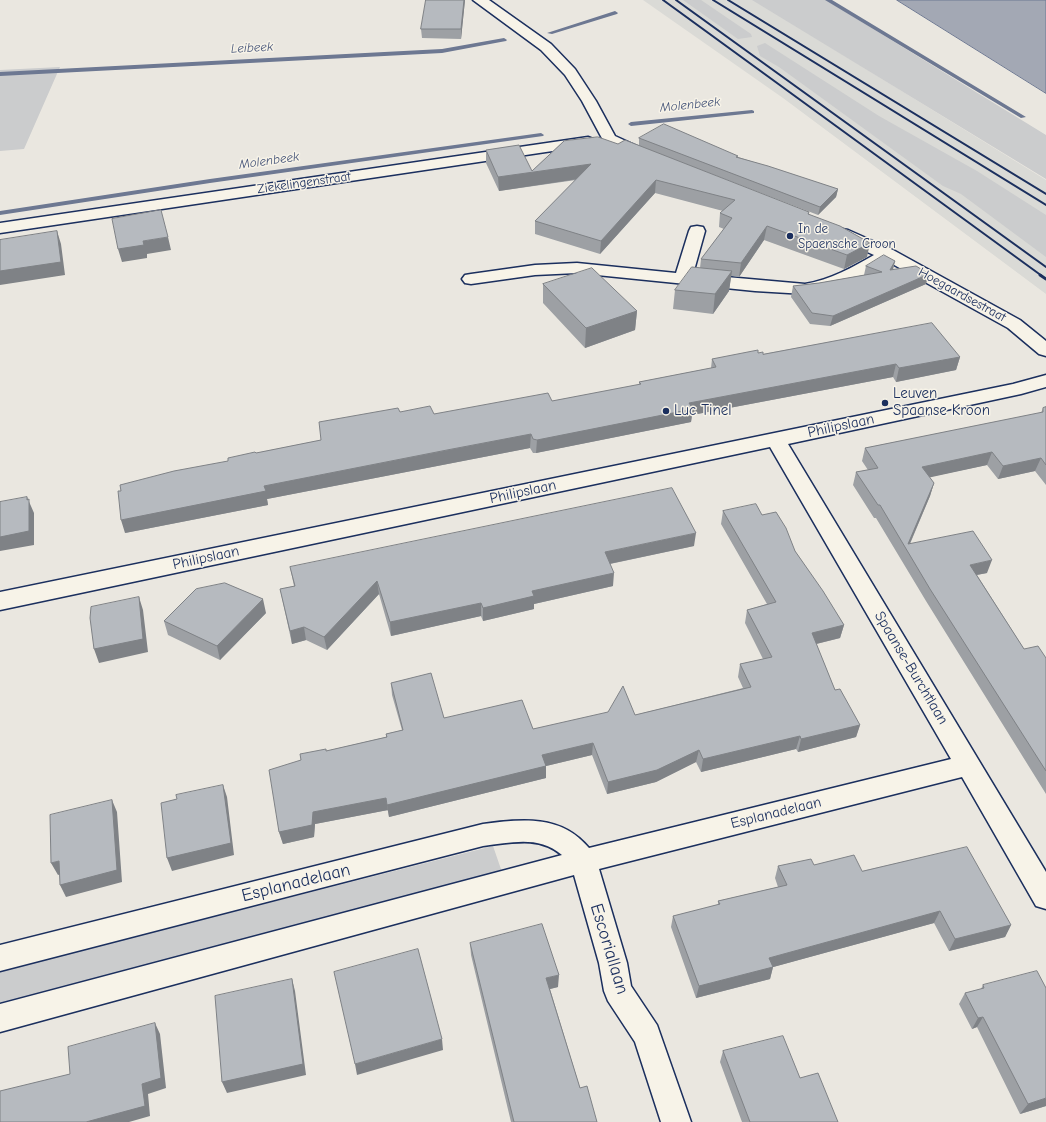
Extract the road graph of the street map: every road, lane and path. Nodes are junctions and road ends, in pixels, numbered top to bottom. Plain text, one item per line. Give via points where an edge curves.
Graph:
1 (480, 0) edge
2 (609, 139) junction
3 (662, 162) edge
4 (827, 227) edge
5 (0, 228) edge
6 (697, 231) dead end
7 (887, 254) junction
8 (471, 279) dead end
9 (683, 279) junction
10 (1046, 350) edge
11 (1046, 381) edge
12 (776, 440) junction
13 (0, 601) edge
14 (969, 765) junction
15 (583, 861) junction
16 (1046, 897) edge
17 (0, 958) edge
18 (0, 1018) edge
19 (676, 1122) edge

1 - 2 street via 546,47 570,72
2 - 3 street
2 - 5 street, Ziekelingenstraat
4 - 7 street, Hoegaardsestraat
6 - 9 street
7 - 9 street via 859,271 805,289
7 - 10 street, Hoegaardsestraat via 1014,324
8 - 9 street via 557,276 577,268
11 - 12 street, Philipslaan
12 - 13 street, Philipslaan
12 - 14 street, Spaanse-Burchtlaan
14 - 15 street, Esplanadelaan
14 - 16 street, Spaanse-Burchtlaan
15 - 17 street, Esplanadelaan via 575,848 560,837 542,830 483,835
15 - 18 street, Esplanadelaan
15 - 19 street, Escoriallaan via 613,963 618,991 646,1035

